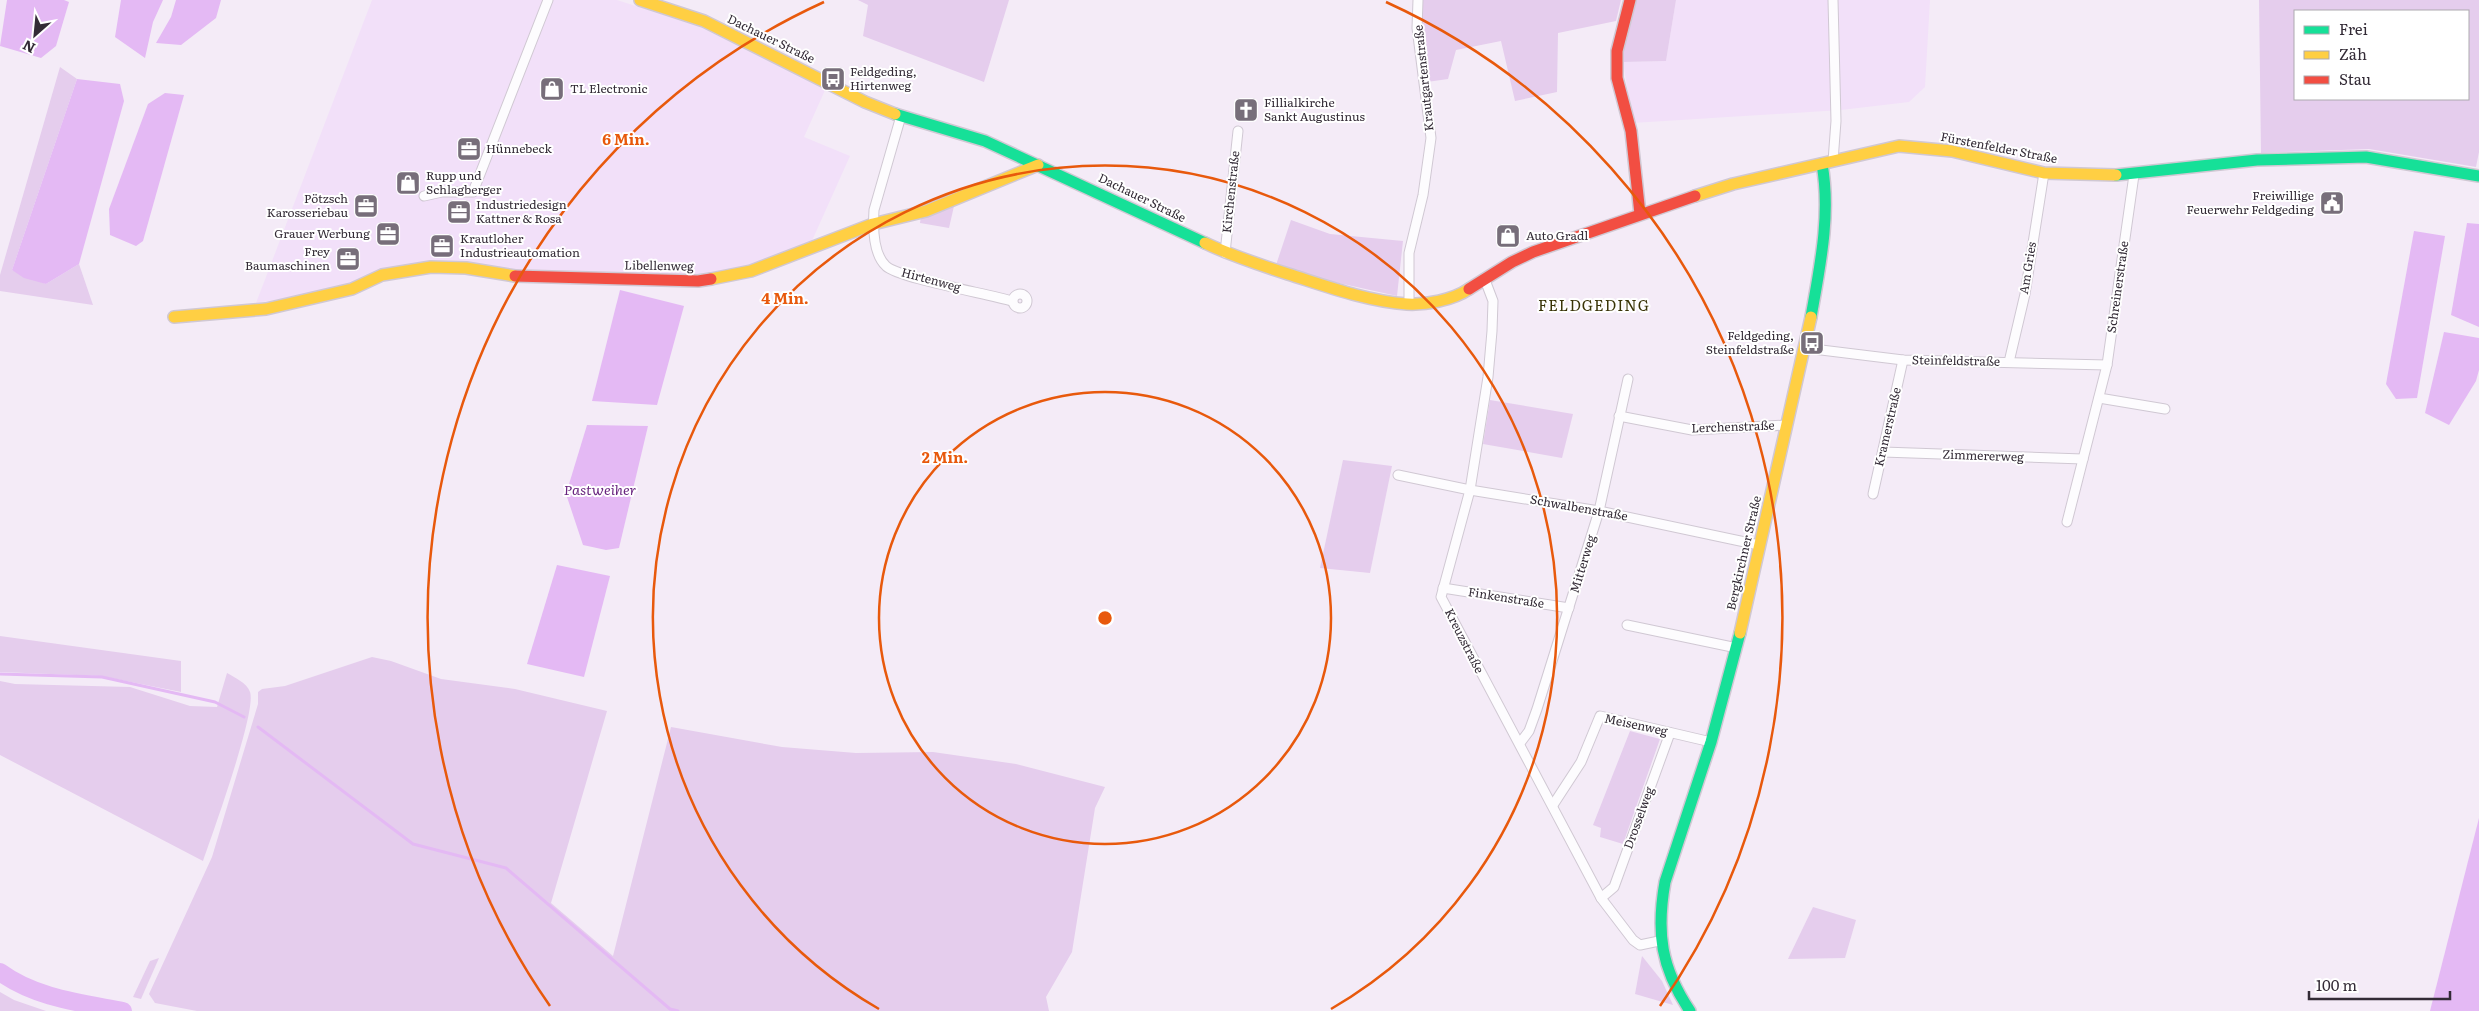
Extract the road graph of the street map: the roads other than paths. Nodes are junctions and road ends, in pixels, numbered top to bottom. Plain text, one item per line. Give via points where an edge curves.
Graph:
1 (548, 0) edge
2 (640, 0) edge
3 (1418, 0) edge
4 (1630, 0) edge
5 (1833, 0) edge
6 (901, 116) junction
7 (1238, 131) dead end
8 (1828, 163) junction
9 (1038, 165) junction
10 (2044, 173) junction
11 (2134, 175) junction
12 (2479, 176) edge
13 (424, 196) dead end
14 (1640, 214) junction
15 (873, 224) junction
16 (1225, 253) junction
17 (1485, 280) junction
18 (1012, 301) dead end
19 (1409, 304) junction
20 (174, 317) dead end
21 (1805, 348) junction
22 (1903, 360) junction
23 (2009, 362) junction
24 (2107, 365) junction
25 (1628, 379) dead end
26 (2099, 398) junction
27 (2165, 409) dead end
28 (1619, 416) junction
29 (1787, 425) junction
30 (1883, 452) junction
31 (2083, 459) junction
32 (1398, 475) dead end
33 (1470, 490) junction
34 (1873, 494) dead end
35 (1599, 510) junction
36 (2067, 522) dead end
37 (1759, 546) junction
38 (1443, 588) junction
39 (1569, 608) junction
40 (1627, 625) dead end
41 (1737, 648) junction
42 (1670, 733) junction
43 (1520, 742) junction
44 (1711, 742) junction
45 (1553, 805) junction
46 (1602, 898) junction
47 (1659, 941) junction
48 (1690, 1011) edge

1 - 13 street via 473,192 442,192
2 - 6 street, Dachauer Straße via 704,21 865,102
3 - 19 street, Krautgartenstraße via 1418,28 1431,138 1423,195 1409,253
4 - 14 street via 1618,51 1617,78 1631,131
5 - 8 street via 1836,121
6 - 9 street, Dachauer Straße via 984,142
6 - 15 street, Hirtenweg via 874,210
7 - 16 street, Kirchenstraße
8 - 10 street, Fürstenfelder Straße via 1907,146 1952,151
8 - 14 street, Fürstenfelder Straße via 1733,184
8 - 21 street, Bergkirchner Straße via 1822,256
9 - 15 street, Libellenweg via 926,211
9 - 16 street, Dachauer Straße
10 - 11 street, Fürstenfelder Straße
10 - 23 street, Am Gries
11 - 12 street, Fürstenfelder Straße via 2257,160 2366,157
11 - 24 street, Schreinerstraße
14 - 17 street, Dachauer Straße via 1533,252
15 - 18 street, Hirtenweg via 879,255 886,266 905,274
15 - 20 street, Libellenweg via 751,271 698,281 505,276 466,268 430,267 382,275 352,289 266,309
16 - 19 street, Dachauer Straße via 1334,289
17 - 19 street, Dachauer Straße via 1445,300
17 - 33 street, Kreuzstraße via 1492,301 1492,331
21 - 22 street, Steinfeldstraße
21 - 29 street, Bergkirchner Straße
22 - 23 street, Steinfeldstraße
22 - 30 street, Kramerstraße
23 - 24 street, Steinfeldstraße
24 - 26 street, Schreinerstraße
25 - 28 street, Mitterweg
26 - 27 street
26 - 31 street, Schreinerstraße
28 - 29 street, Lerchenstraße via 1692,430
28 - 35 street, Mitterweg
29 - 37 street, Bergkirchner Straße
30 - 31 street, Zimmererweg
30 - 34 street, Kramerstraße
31 - 36 street, Schreinerstraße
32 - 33 street, Schwalbenstraße
33 - 35 street, Schwalbenstraße
33 - 38 street, Kreuzstraße
35 - 37 street, Schwalbenstraße
35 - 39 street, Mitterweg
37 - 41 street, Bergkirchner Straße
38 - 39 street, Finkenstraße
38 - 43 street, Kreuzstraße via 1441,597 1495,702
39 - 43 street, Mitterweg via 1529,731
40 - 41 street
41 - 44 street, Bergkirchner Straße
42 - 44 street, Meisenweg
42 - 45 street, Meisenweg via 1600,716 1580,762
42 - 46 street, Drosselweg via 1614,887
43 - 45 street, Kreuzstraße
44 - 47 street, Bergkirchner Straße via 1665,882
45 - 46 street, Kreuzstraße
46 - 47 street, Kreuzstraße via 1633,940 1640,945
47 - 48 street, Bergkirchner Straße via 1668,972

